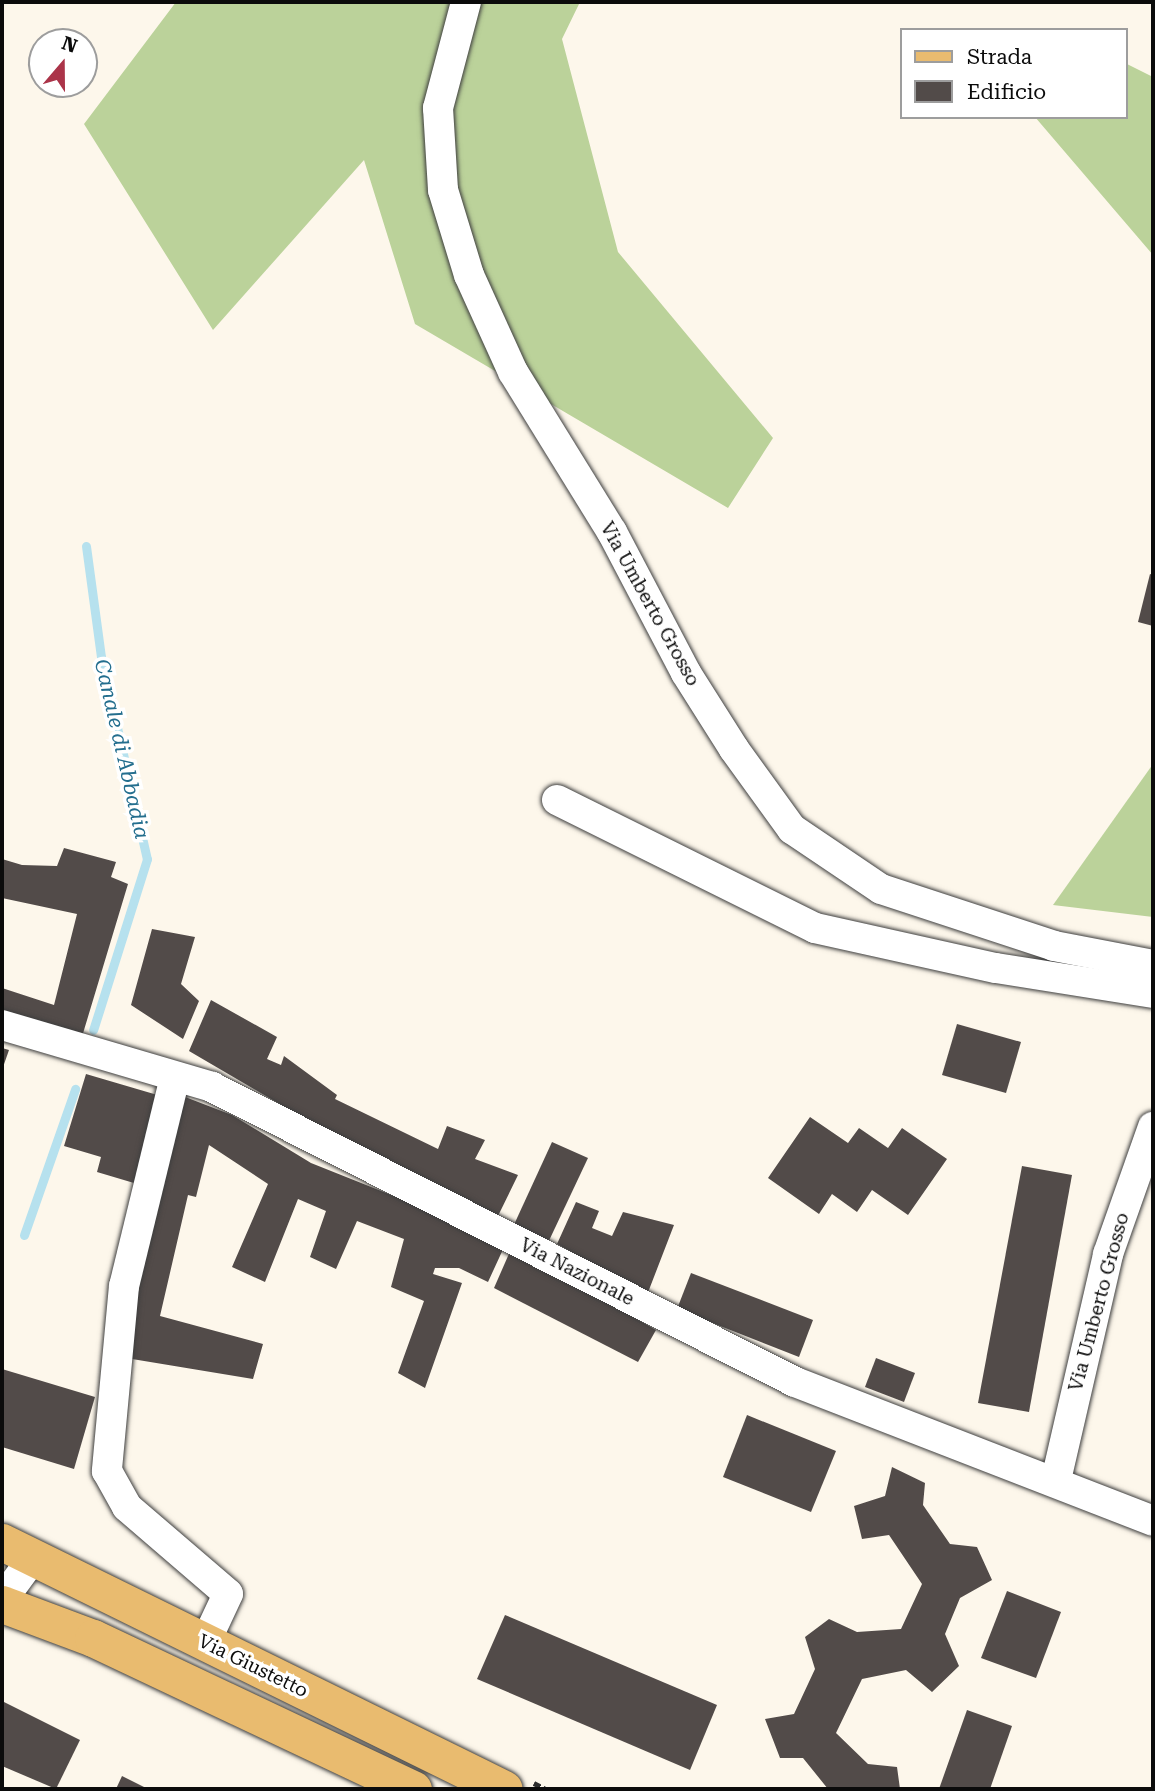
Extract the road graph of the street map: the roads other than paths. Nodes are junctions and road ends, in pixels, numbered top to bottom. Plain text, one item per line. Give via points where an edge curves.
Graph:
1 (466, 2) edge
2 (557, 800) dead end
3 (1153, 965) edge
4 (1153, 993) edge
5 (2, 1025) edge
6 (176, 1077) junction
7 (1153, 1127) edge
8 (1056, 1480) junction
9 (1153, 1521) edge
10 (18, 1550) edge
11 (2, 1602) edge
12 (205, 1643) junction
13 (413, 1789) edge
14 (504, 1789) edge

1 - 3 street, Via Umberto Grosso via 438,108 443,190 469,275 513,372 612,532 686,673 741,759 792,829 881,889 1054,946
2 - 4 street via 815,928 996,968
5 - 6 street, Via Nazionale
6 - 8 street, Via Nazionale via 212,1087 795,1382
6 - 12 street via 124,1286 107,1471 127,1507 228,1594
7 - 8 street, Via Umberto Grosso via 1108,1254
8 - 9 street, Via Nazionale
10 - 11 street
10 - 12 main road, Via Giustetto
11 - 13 main road via 93,1638
12 - 14 main road, Via Giustetto

